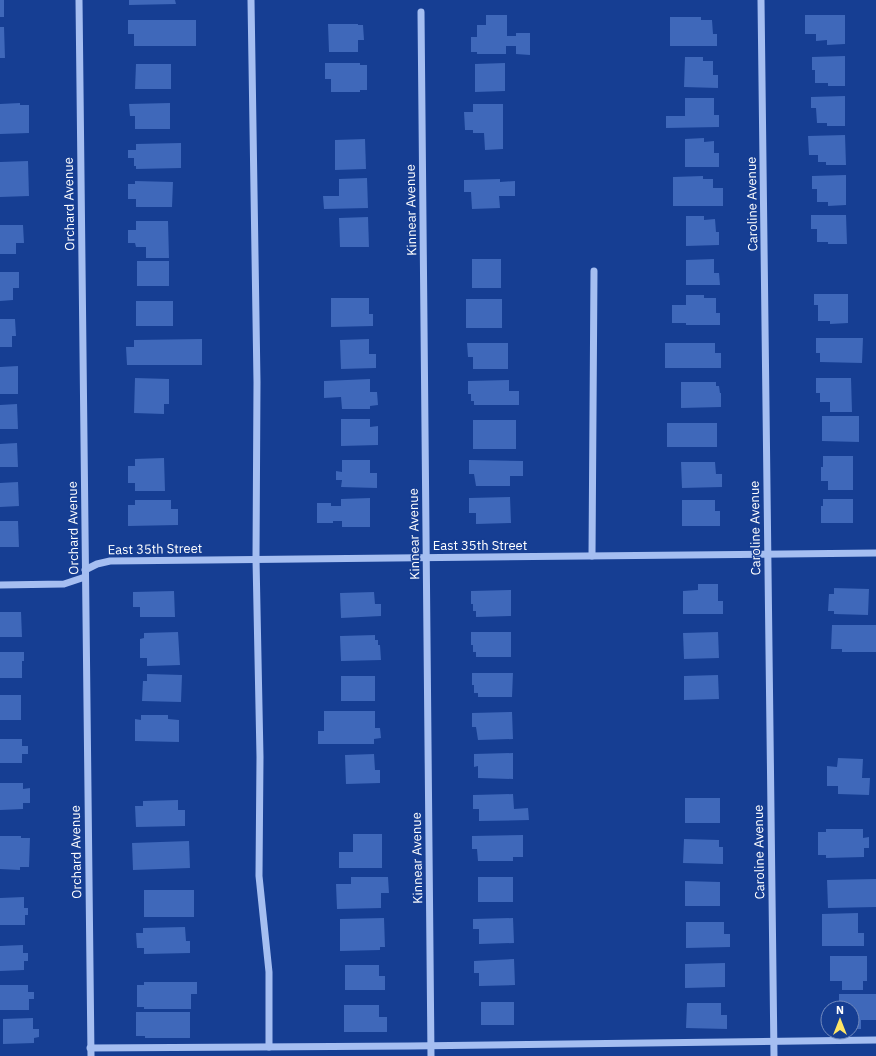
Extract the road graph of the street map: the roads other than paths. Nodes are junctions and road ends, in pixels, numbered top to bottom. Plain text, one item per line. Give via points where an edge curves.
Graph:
1 (79, 0) edge
2 (251, 0) edge
3 (761, 0) edge
4 (421, 12) dead end
5 (594, 271) dead end
6 (876, 553) edge
7 (768, 554) junction
8 (592, 556) junction
9 (426, 557) junction
10 (256, 559) junction
11 (85, 574) junction
12 (0, 585) edge
13 (876, 1040) edge
14 (774, 1041) junction
15 (431, 1045) junction
16 (269, 1047) junction
17 (90, 1048) junction
18 (90, 1056) edge
19 (431, 1056) edge
20 (774, 1056) edge

1 - 11 street, Orchard Avenue
2 - 10 street via 257,382
3 - 7 street, Caroline Avenue
4 - 9 street, Kinnear Avenue
5 - 8 street
6 - 7 street, East 35th Street
7 - 8 street, East 35th Street
7 - 14 street, Caroline Avenue
8 - 9 street, East 35th Street
9 - 10 street, East 35th Street
9 - 15 street, Kinnear Avenue
10 - 11 street, East 35th Street via 110,561 97,564
10 - 16 street via 260,757 259,876 269,972
11 - 12 street, East 35th Street via 64,584
11 - 17 street, Orchard Avenue
13 - 14 street
14 - 15 street
14 - 20 street, Caroline Avenue
15 - 16 street
15 - 19 street, Kinnear Avenue
16 - 17 street
17 - 18 street, Orchard Avenue

